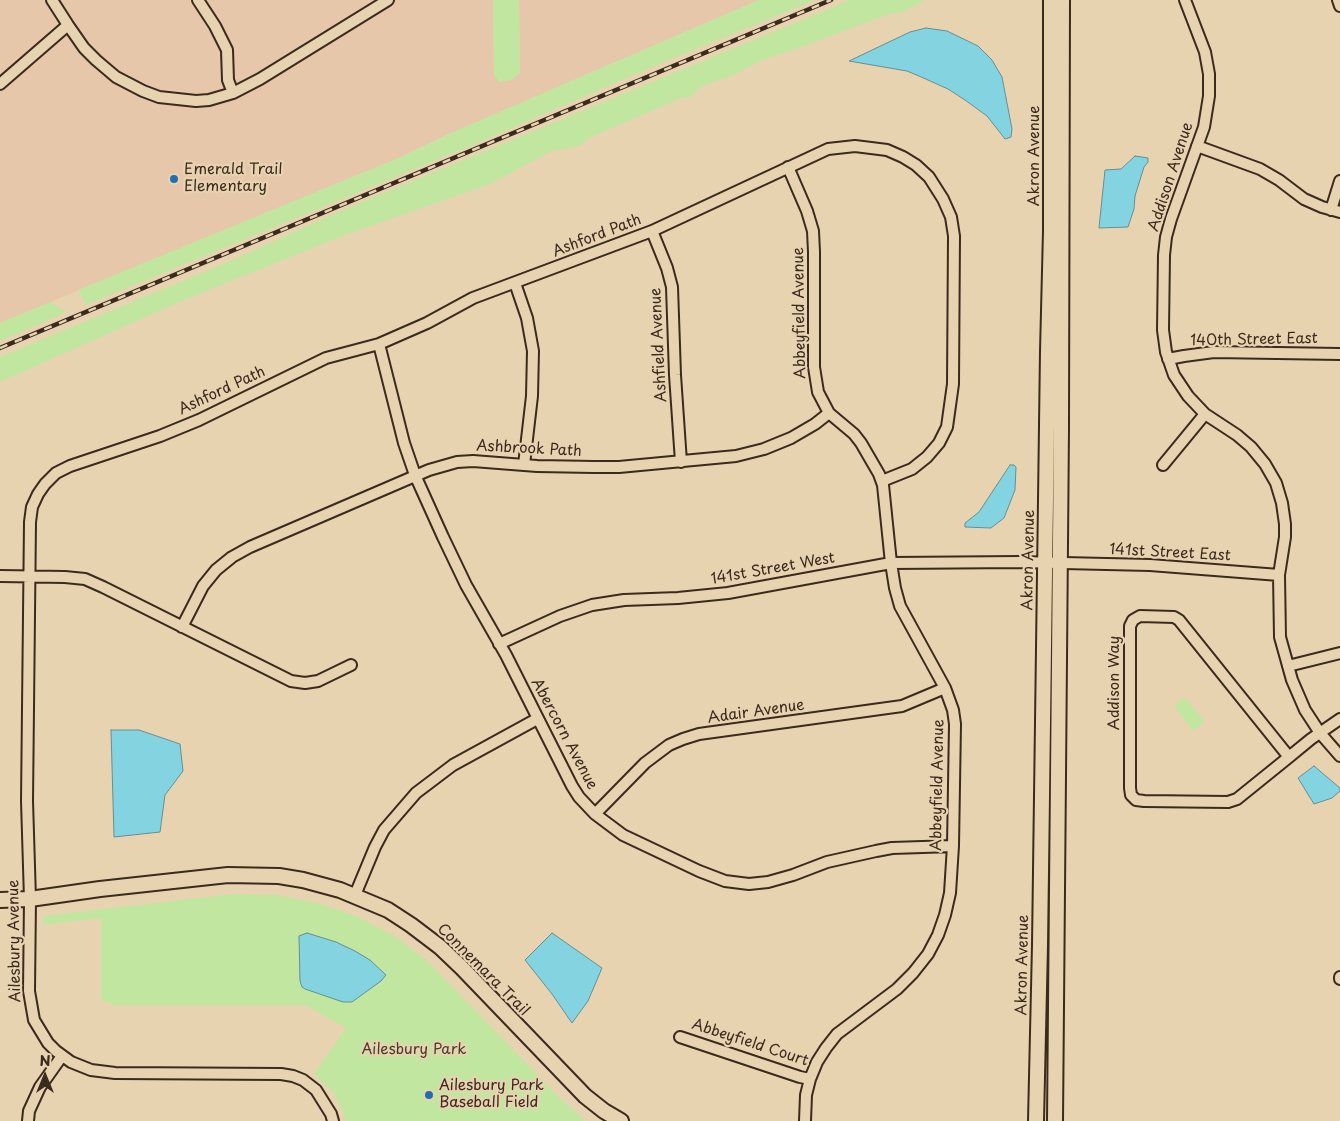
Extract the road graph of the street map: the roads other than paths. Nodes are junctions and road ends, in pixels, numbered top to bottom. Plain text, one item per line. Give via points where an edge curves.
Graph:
1 (52, 0) edge
2 (198, 0) edge
3 (388, 0) edge
4 (1051, 0) edge
5 (1062, 0) edge
6 (1185, 0) edge
7 (1338, 0) edge
8 (1340, 6) edge
9 (68, 26) junction
10 (0, 84) edge
11 (233, 92) junction
12 (1197, 146) junction
13 (788, 167) junction
14 (1340, 181) edge
15 (1336, 211) edge
16 (652, 231) junction
17 (514, 283) junction
18 (379, 344) junction
19 (1340, 354) edge
20 (1168, 360) junction
21 (829, 413) junction
22 (1205, 414) junction
23 (681, 462) junction
24 (524, 465) junction
25 (1163, 465) dead end
26 (415, 475) junction
27 (882, 481) junction
28 (891, 563) junction
29 (1045, 563) junction
30 (1060, 563) junction
31 (1279, 575) junction
32 (0, 576) edge
33 (30, 576) junction
34 (182, 627) junction
35 (499, 644) junction
36 (1340, 653) edge
37 (351, 664) dead end
38 (1288, 666) junction
39 (945, 688) junction
40 (537, 719) junction
41 (1340, 719) edge
42 (1320, 733) junction
43 (1340, 756) edge
44 (1289, 757) junction
45 (595, 814) junction
46 (953, 846) junction
47 (355, 895) junction
48 (30, 899) junction
49 (0, 900) edge
50 (680, 1037) dead end
51 (62, 1056) junction
52 (810, 1079) junction
53 (28, 1121) edge
54 (333, 1121) edge
55 (621, 1121) edge
56 (805, 1121) edge
57 (1036, 1121) edge
58 (1055, 1121) edge

1 - 9 street
2 - 11 street via 227,50 228,80
3 - 11 street via 260,79
4 - 29 street, Akron Avenue
5 - 30 street, Akron Avenue
6 - 12 street, Addison Avenue via 1202,41 1209,74 1208,107
7 - 8 street
9 - 10 street
9 - 11 street via 96,60 116,77 143,91 159,97 196,101
12 - 15 street via 1260,169 1304,199
12 - 20 street, Addison Avenue via 1171,219 1165,246 1163,330
13 - 16 street, Ashford Path
13 - 21 street, Abbeyfield Avenue via 807,210 812,231 814,376
13 - 27 street, Ashford Path via 828,149 843,146 887,150 910,161 929,177 951,217 955,246 954,384 947,427 927,457 912,469
14 - 15 street
16 - 17 street, Ashford Path
16 - 23 street, Ashfield Avenue via 667,268 673,297
17 - 18 street, Ashford Path via 473,298
17 - 24 street via 527,318 533,351 532,396
18 - 26 street, Abercorn Avenue via 400,431
18 - 33 street, Ashford Path via 326,358 199,420 56,473 38,494 32,507
19 - 20 street, 140th Street East via 1214,352
20 - 22 street, Addison Avenue via 1183,390
21 - 23 street, Ashbrook Path via 803,432 764,450
21 - 27 street, Abbeyfield Avenue via 854,434
22 - 25 street
22 - 31 street, Addison Avenue via 1251,447 1276,483 1285,524
23 - 24 street, Ashbrook Path via 602,467
24 - 26 street, Ashbrook Path via 473,461
26 - 34 street, Ashbrook Path via 232,557 206,582
26 - 35 street, Abercorn Avenue via 451,555
27 - 28 street, Abbeyfield Avenue
28 - 29 street, 141st Street West
28 - 35 street, 141st Street West via 728,593 592,605
28 - 39 street, Abbeyfield Avenue via 900,606
29 - 30 street, 141st Street West
29 - 57 street, Akron Avenue
30 - 31 street, 141st Street East
30 - 58 street, Akron Avenue
31 - 38 street, Addison Avenue via 1280,637
32 - 33 street
33 - 34 street via 85,579
33 - 48 street, Ailesbury Avenue via 27,800
34 - 37 street via 298,682 318,681
35 - 40 street, Abercorn Avenue
36 - 38 street
38 - 42 street, Addison Avenue via 1305,710
39 - 45 street, Adair Avenue via 902,706 699,734 683,739 645,762
39 - 46 street, Abbeyfield Avenue via 955,724
40 - 45 street, Abercorn Avenue via 572,786
40 - 47 street via 453,765 416,793 384,830
41 - 42 street, Addison Way
42 - 43 street, Addison Avenue
42 - 44 street, Addison Way
44 - 44 street, Addison Way via 1180,620 1140,616 1133,620 1130,626 1130,788 1136,800 1228,802 1237,799
45 - 46 street, Abercorn Avenue via 624,835 699,871 725,881 749,884 768,882 876,850
46 - 52 street, Abbeyfield Avenue via 945,915 928,954 897,989 837,1034 817,1062
47 - 48 street, Connemara Trail via 279,876 228,875
47 - 55 street, Connemara Trail via 388,910 440,948 585,1096
48 - 49 street, Connemara Trail
48 - 51 street, Ailesbury Avenue via 30,1005 39,1031
50 - 52 street, Abbeyfield Court
51 - 53 street via 40,1087
51 - 54 street, Ailesbury Avenue via 81,1067 103,1072 292,1076 316,1090
52 - 56 street, Abbeyfield Avenue

